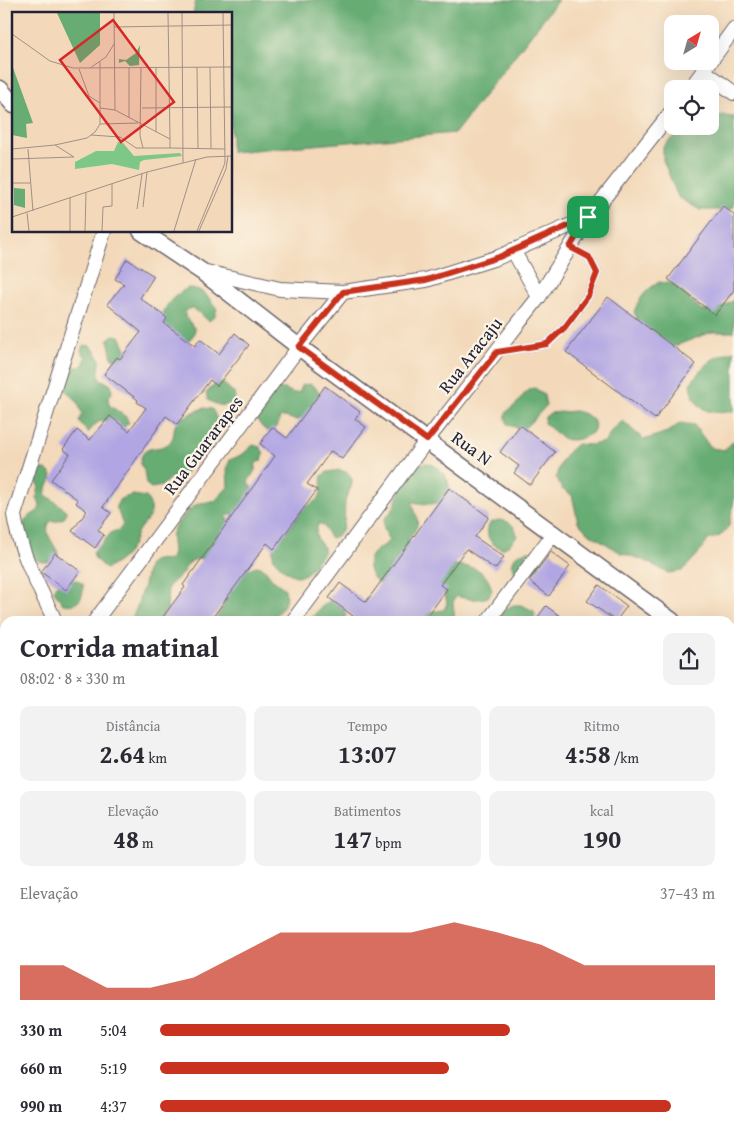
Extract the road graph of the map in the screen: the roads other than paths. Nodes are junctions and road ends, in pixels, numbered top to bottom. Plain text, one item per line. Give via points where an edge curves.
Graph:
1 (734, 30) edge
2 (704, 71) junction
3 (697, 80) edge
4 (0, 89) edge
5 (734, 93) edge
6 (12, 103) edge
7 (664, 121) edge
8 (588, 217) junction
9 (104, 232) edge
10 (143, 232) edge
11 (570, 247) junction
12 (513, 250) junction
13 (202, 271) junction
14 (343, 292) junction
15 (539, 297) junction
16 (299, 347) junction
17 (497, 352) junction
18 (427, 440) junction
19 (554, 534) junction
20 (54, 616) edge
21 (99, 616) edge
22 (297, 616) edge
23 (492, 616) edge
24 (662, 616) edge

1 - 2 street
2 - 3 street
2 - 5 street
4 - 6 street
7 - 8 street, Rua Aracaju
8 - 11 street, Rua Aracaju
8 - 12 street, Rua N
9 - 20 street via 14,515 24,556
10 - 13 street, Rua N
11 - 15 street, Rua Aracaju
11 - 17 lane via 589,257 597,273 588,296 565,327 547,344
12 - 14 street, Rua N via 426,280
12 - 15 street
13 - 14 street, Rua N via 280,289
13 - 16 street, Rua N
14 - 16 street, Rua Guararapes
15 - 17 street, Rua Aracaju
16 - 18 street, Rua N
16 - 21 street, Rua Guararapes
17 - 18 street, Rua Aracaju
18 - 19 street, Rua N
18 - 22 street, Rua Aracaju
19 - 23 street
19 - 24 street, Rua N

